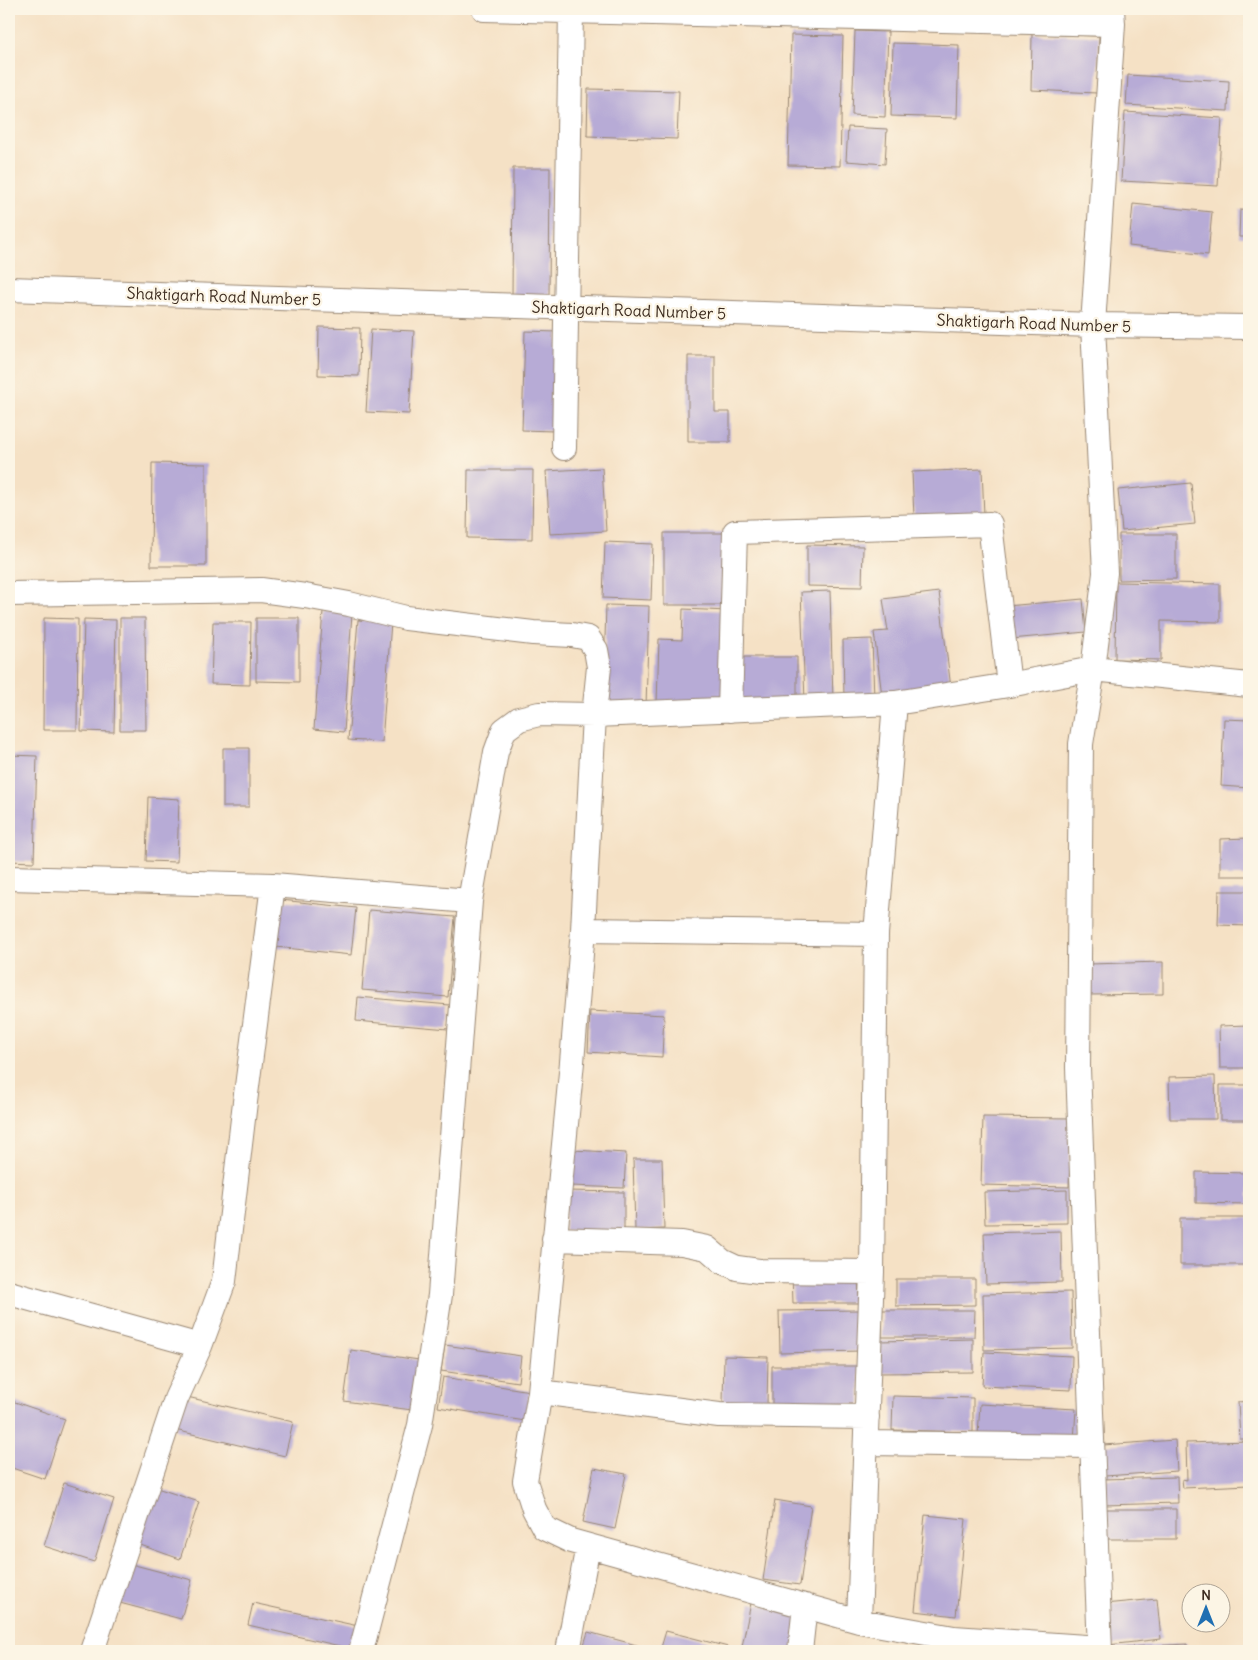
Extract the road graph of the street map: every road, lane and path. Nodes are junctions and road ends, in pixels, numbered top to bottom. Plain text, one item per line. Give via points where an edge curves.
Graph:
1 (484, 9) edge
2 (571, 10) edge
3 (1112, 17) edge
4 (9, 289) edge
5 (567, 308) junction
6 (1093, 325) junction
7 (1249, 327) edge
8 (564, 448) dead end
9 (9, 594) edge
10 (1093, 669) junction
11 (1009, 685) junction
12 (1249, 685) edge
13 (895, 704) junction
14 (730, 710) junction
15 (594, 715) junction
16 (9, 878) edge
17 (273, 885) junction
18 (470, 901) junction
19 (583, 930) junction
20 (876, 934) junction
21 (554, 1239) junction
22 (872, 1272) junction
23 (9, 1293) edge
24 (200, 1346) junction
25 (540, 1392) junction
26 (867, 1416) junction
27 (866, 1443) junction
28 (1092, 1446) junction
29 (588, 1546) junction
30 (805, 1606) junction
31 (859, 1621) junction
32 (1100, 1650) edge
33 (92, 1651) edge
34 (361, 1651) edge
35 (568, 1651) edge
36 (800, 1651) edge

1 - 2 street
2 - 3 street
2 - 5 street
3 - 6 street
4 - 5 street, Shaktigarh Road Number 5
5 - 6 street, Shaktigarh Road Number 5
5 - 8 street
6 - 7 street, Shaktigarh Road Number 5
6 - 10 street via 1105,573
9 - 15 street via 262,590 341,602 406,618 588,638 596,650 600,667
10 - 11 street
10 - 12 street
10 - 28 street via 1081,744 1078,1068
11 - 13 street
11 - 14 street via 990,524 735,532
13 - 14 street
13 - 20 street
14 - 15 street
15 - 18 street via 539,714 519,719 504,730 496,752
15 - 19 street
16 - 17 street
17 - 18 street
17 - 24 street via 224,1281
18 - 34 street via 440,1296 420,1424
19 - 20 street
19 - 21 street
20 - 22 street
21 - 22 street via 682,1243 706,1248 737,1268 758,1271
21 - 25 street
22 - 26 street
23 - 24 street
24 - 33 street via 176,1399
25 - 26 street via 719,1415
25 - 29 street via 526,1481 534,1509 544,1528
26 - 27 street
27 - 28 street
27 - 31 street
28 - 32 street
29 - 30 street
29 - 35 street
30 - 31 street
30 - 36 street
31 - 32 street via 954,1638

